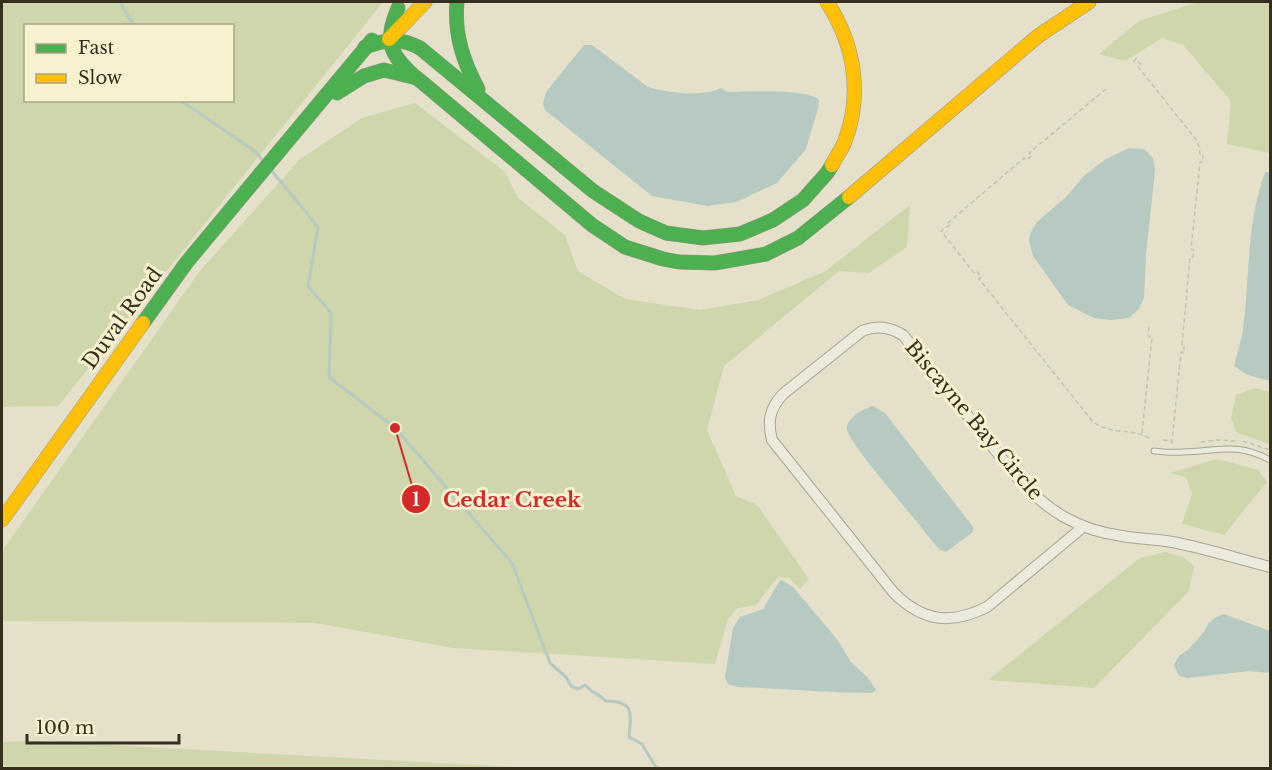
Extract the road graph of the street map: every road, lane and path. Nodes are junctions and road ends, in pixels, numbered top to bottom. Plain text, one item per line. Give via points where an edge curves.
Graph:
1 (425, 2) edge
2 (457, 2) edge
3 (827, 2) edge
4 (1089, 2) edge
5 (401, 5) edge
6 (389, 39) junction
7 (365, 47) junction
8 (1133, 62) dead end
9 (417, 78) junction
10 (1106, 89) dead end
11 (337, 93) junction
12 (482, 97) junction
13 (283, 146) junction
14 (1153, 329) dead end
15 (1142, 434) junction
16 (1151, 439) dead end
17 (1172, 441) dead end
18 (1154, 451) dead end
19 (1270, 460) edge
20 (2, 520) edge
21 (1083, 527) junction
22 (1270, 567) edge

1 - 6 main road
2 - 12 main road via 456,37 464,66
3 - 12 main road via 841,24 854,68 851,120 838,158 790,211 740,233 686,237 649,227 586,187
4 - 9 main road via 1038,36 798,238 766,254 715,263 663,259 609,238
5 - 6 main road via 390,26
5 - 7 main road
6 - 7 main road
6 - 9 main road via 391,51
6 - 11 main road
6 - 12 main road via 422,49
7 - 13 main road
8 - 17 path via 1136,59 1141,65 1138,67 1198,142 1203,154 1198,172 1191,249 1194,250 1193,257 1190,256 1184,353 1181,352
9 - 11 main road via 384,70 364,76
10 - 15 path via 941,231 975,274 978,272 979,279 1094,422 1107,430
11 - 13 main road
13 - 20 main road, Duval Road via 187,262
14 - 15 path via 1149,328 1148,336 1152,337
15 - 16 path
18 - 19 lane via 1244,449
21 - 21 street, Biscayne Bay Circle via 987,607 953,619 921,613 894,593 772,440 770,415 783,394 862,331 883,327 903,335 1032,493
21 - 22 street via 1172,542

